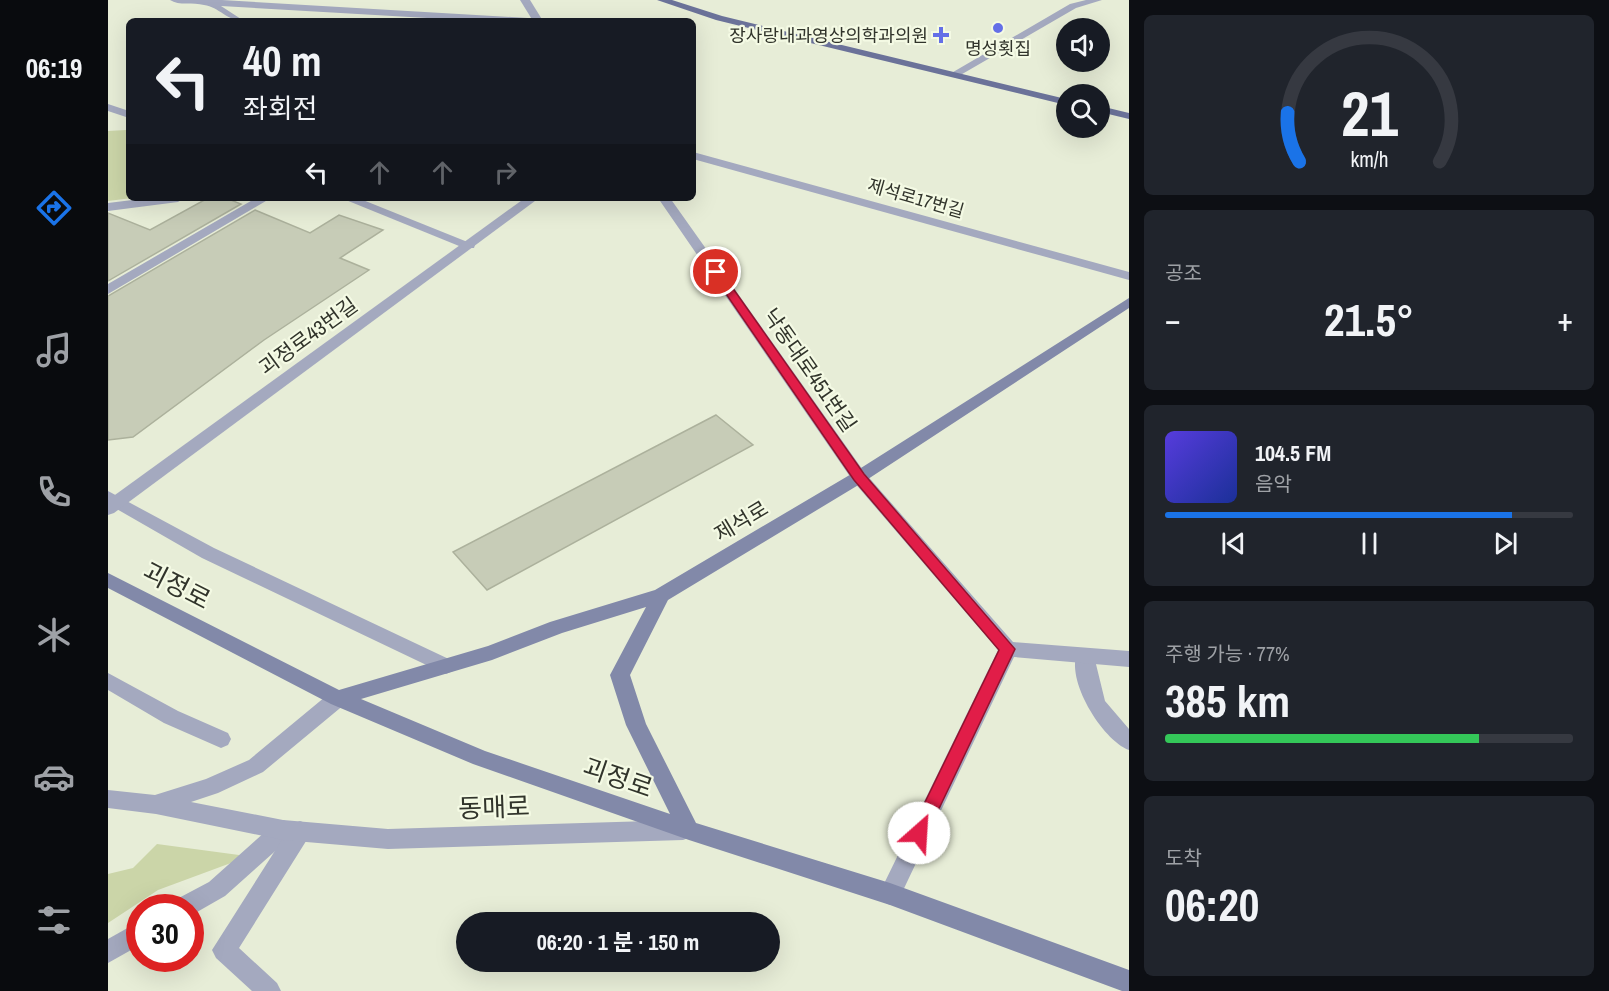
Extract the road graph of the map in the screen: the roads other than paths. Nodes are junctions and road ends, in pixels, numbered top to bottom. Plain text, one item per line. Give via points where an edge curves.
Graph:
1 (175, 0) edge
2 (525, 0) edge
3 (662, 0) edge
4 (1097, 0) edge
5 (209, 1) edge
6 (234, 18) edge
7 (480, 18) edge
8 (536, 18) edge
9 (953, 75) junction
10 (1056, 100) edge
11 (108, 107) edge
12 (1110, 111) edge
13 (126, 114) edge
14 (1129, 116) edge
15 (696, 156) edge
16 (155, 201) edge
17 (260, 201) edge
18 (355, 201) edge
19 (529, 201) edge
20 (666, 201) edge
21 (108, 207) edge
22 (469, 245) junction
23 (1129, 276) edge
24 (108, 290) edge
25 (1129, 302) edge
26 (859, 477) junction
27 (111, 502) edge
28 (108, 580) edge
29 (661, 595) junction
30 (1008, 649) junction
31 (1085, 656) junction
32 (1129, 659) edge
33 (446, 666) junction
34 (108, 681) edge
35 (338, 698) junction
36 (221, 739) dead end
37 (1129, 741) edge
38 (108, 800) edge
39 (156, 805) junction
40 (292, 830) junction
41 (689, 830) junction
42 (890, 894) junction
43 (204, 896) edge
44 (126, 941) edge
45 (108, 952) edge
46 (1129, 982) edge
47 (269, 991) edge

1 - 5 street
2 - 8 street
3 - 9 main road via 719,18
4 - 9 street via 1068,4
5 - 6 street
5 - 7 street
9 - 10 main road
11 - 13 street
12 - 14 main road
15 - 23 street, 제석로17번길
16 - 21 street
17 - 24 street
18 - 22 street
19 - 22 street, 괴정로43번길
20 - 26 street, 낙동대로451번길
22 - 27 street, 괴정로43번길
25 - 26 main road, 제석로
26 - 29 main road, 제석로
26 - 30 street, 낙동대로451번길
27 - 33 street via 208,553
28 - 35 main road, 괴정로
29 - 33 main road, 제석로
29 - 41 main road via 620,675 636,726
30 - 31 street
30 - 42 street
31 - 32 street
31 - 37 street via 1097,709
33 - 35 main road, 제석로
34 - 36 street via 171,717
35 - 39 street via 256,766 211,788
35 - 41 main road, 괴정로 via 480,758
38 - 39 street, 동매로
39 - 40 street, 동매로
40 - 41 street, 동매로 via 388,839
40 - 43 street
40 - 47 street via 224,950
41 - 42 main road, 괴정로
42 - 46 main road, 괴정로
44 - 45 street

